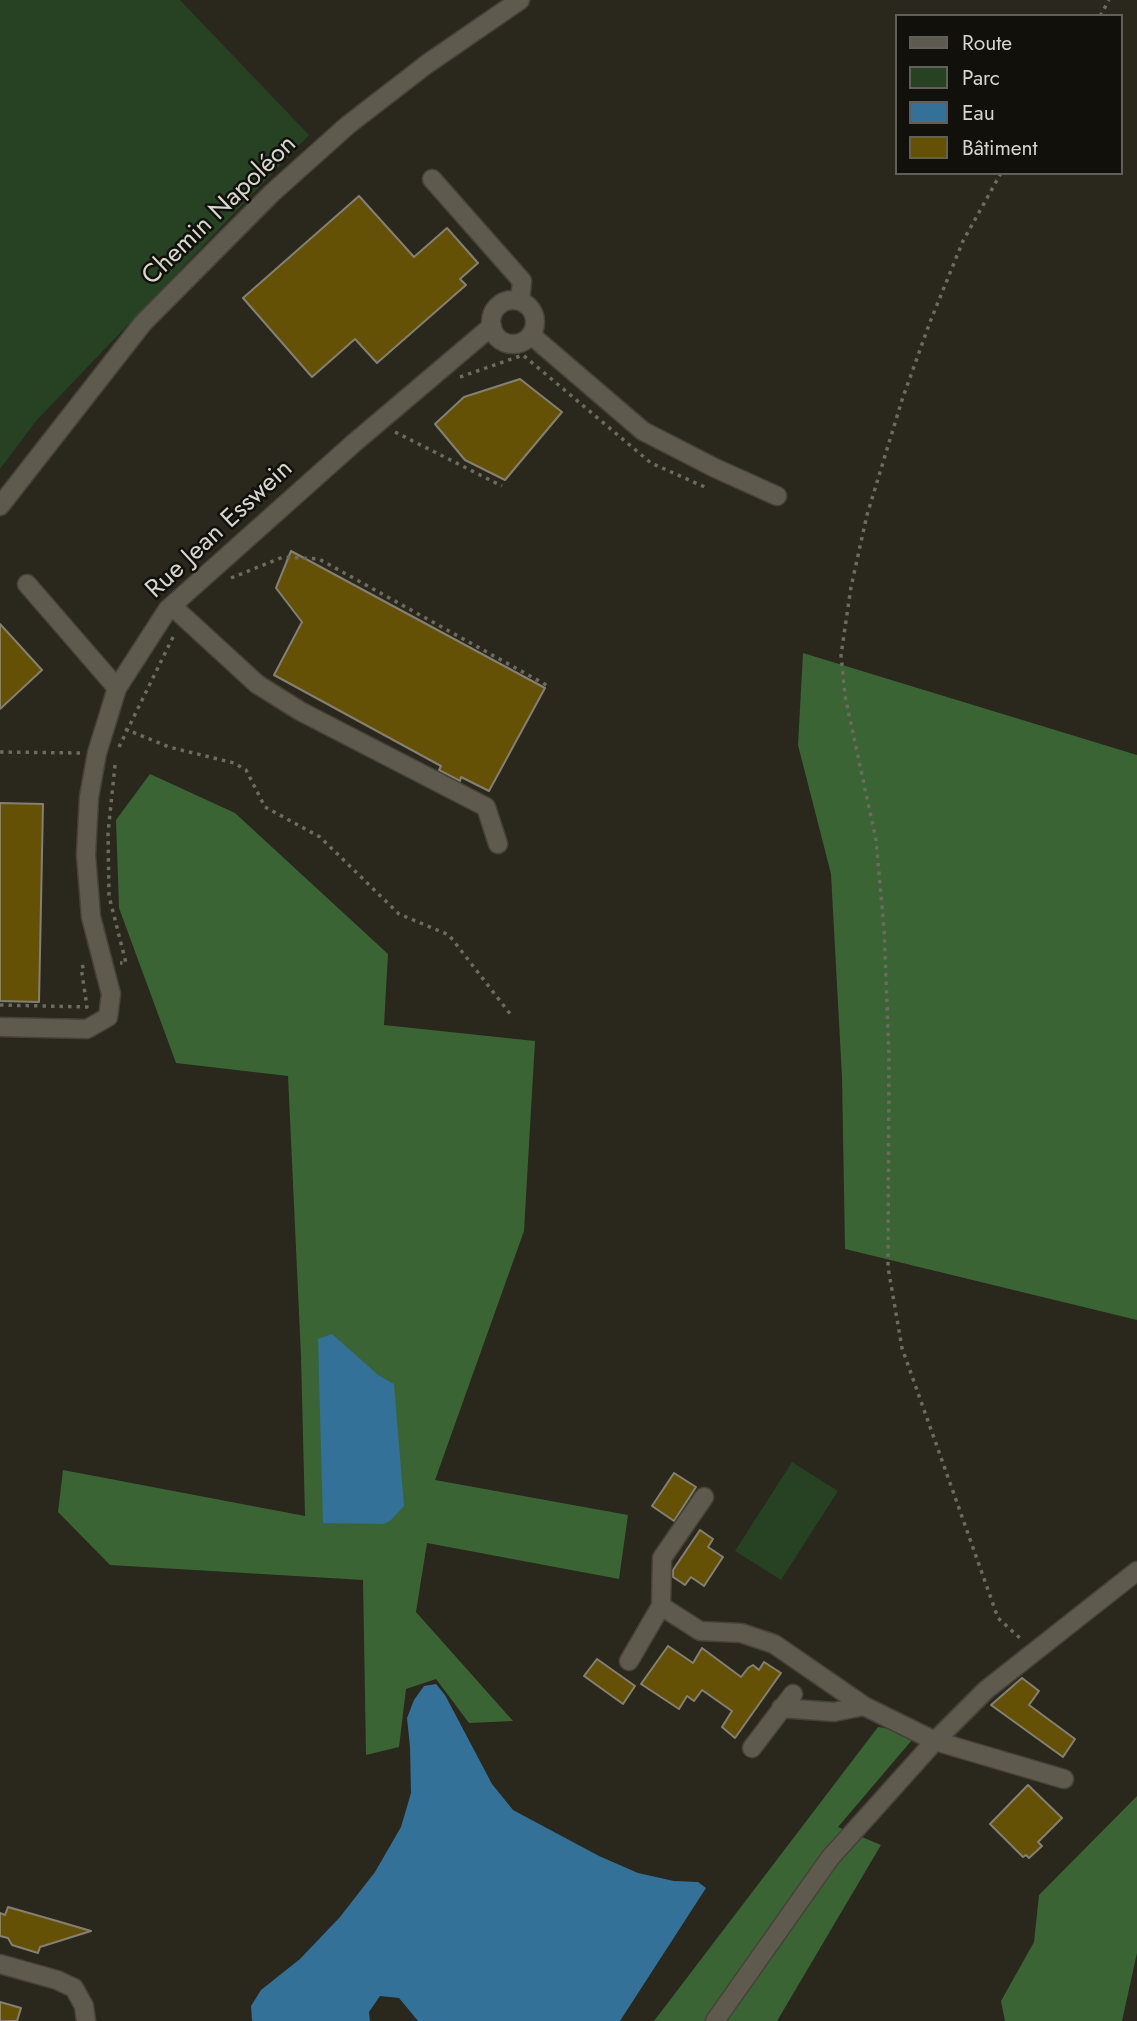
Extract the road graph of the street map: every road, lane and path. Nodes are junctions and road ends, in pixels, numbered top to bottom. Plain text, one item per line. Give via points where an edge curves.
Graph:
1 (520, 0) edge
2 (1000, 175) edge
3 (432, 179) dead end
4 (520, 301) junction
5 (492, 326) junction
6 (531, 335) junction
7 (456, 379) dead end
8 (387, 439) dead end
9 (502, 486) dead end
10 (707, 488) dead end
11 (777, 496) dead end
12 (0, 506) edge
13 (241, 569) dead end
14 (231, 578) junction
15 (27, 584) dead end
16 (222, 586) dead end
17 (172, 606) junction
18 (187, 620) junction
19 (550, 687) dead end
20 (117, 688) junction
21 (106, 722) junction
22 (127, 730) junction
23 (0, 752) edge
24 (97, 753) junction
25 (116, 754) dead end
26 (115, 762) dead end
27 (498, 844) dead end
28 (103, 964) junction
29 (0, 1005) edge
30 (511, 1015) dead end
31 (0, 1027) edge
32 (704, 1496) dead end
33 (1137, 1571) edge
34 (661, 1606) junction
35 (1034, 1651) junction
36 (629, 1661) dead end
37 (793, 1693) dead end
38 (864, 1706) junction
39 (781, 1709) junction
40 (935, 1741) junction
41 (752, 1748) dead end
42 (1064, 1779) dead end
43 (0, 1964) edge
44 (86, 2021) edge
45 (715, 2021) edge

1 - 12 street, Chemin Napoléon via 358,117 272,193 143,323
2 - 35 path via 963,242 902,400 867,515 841,655 845,696 876,839 883,915 889,1055 888,1267 902,1348 998,1618
3 - 4 street via 522,281
4 - 5 street via 499,306
4 - 6 street via 534,315
5 - 6 street via 499,339 513,345
5 - 17 street, Rue Jean Esswein
6 - 11 street via 643,431
7 - 10 path via 523,355 651,463
8 - 9 path via 395,432
13 - 14 path
14 - 16 path
14 - 19 path via 283,557 319,559
15 - 20 street
17 - 18 street
17 - 20 street, Rue Jean Esswein
18 - 22 path via 177,631
18 - 27 street via 257,684 300,711 486,807
20 - 21 street, Rue Jean Esswein
21 - 22 path
21 - 24 street, Rue Jean Esswein
22 - 25 path
22 - 30 path via 169,747 234,762 246,770 265,807 320,837 399,914 449,935
23 - 24 path
24 - 28 street, Rue Jean Esswein via 86,855 91,917
26 - 28 path via 108,833 109,896 126,962
28 - 29 path via 81,967 87,1007
28 - 31 street, Rue Jean Esswein via 111,994 108,1017 87,1029
32 - 34 street via 662,1558
33 - 35 street
34 - 36 street
34 - 38 street via 700,1631 741,1633 774,1644
35 - 40 street
37 - 39 street
38 - 39 street via 834,1712
38 - 40 street
39 - 41 street
40 - 42 street
40 - 45 street via 830,1858
43 - 44 street via 74,1988

